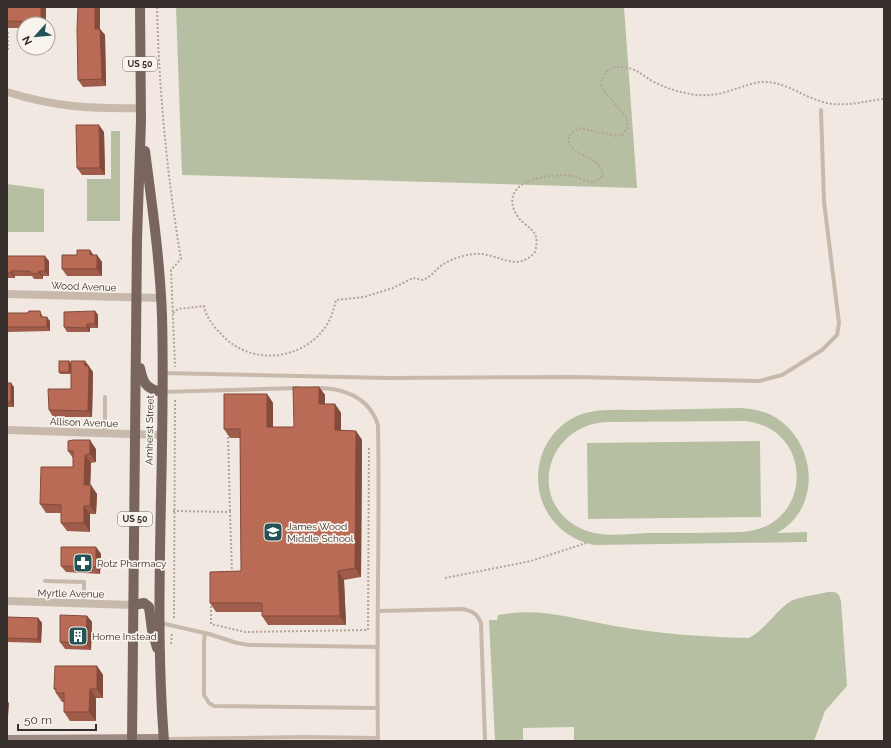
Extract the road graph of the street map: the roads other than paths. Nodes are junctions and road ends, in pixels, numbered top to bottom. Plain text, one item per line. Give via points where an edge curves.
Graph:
1 (140, 7) edge
2 (7, 92) edge
3 (141, 108) junction
4 (821, 110) dead end
5 (142, 121) junction
6 (7, 294) edge
7 (137, 298) junction
8 (160, 298) junction
9 (136, 352) junction
10 (162, 373) junction
11 (302, 388) edge
12 (309, 388) edge
13 (162, 392) junction
14 (105, 397) dead end
15 (7, 430) edge
16 (105, 432) junction
17 (136, 433) junction
18 (161, 434) junction
19 (45, 581) dead end
20 (7, 602) edge
21 (84, 603) junction
22 (134, 605) junction
23 (379, 611) junction
24 (160, 623) junction
25 (205, 633) junction
26 (378, 647) junction
27 (160, 660) junction
28 (378, 708) junction
29 (7, 740) edge
30 (132, 740) edge
31 (163, 740) edge
32 (378, 740) edge
33 (484, 741) edge

1 - 3 main road, Amherst Street / US 50
2 - 3 street via 45,103 72,107
3 - 5 main road, Amherst Street / US 50
4 - 10 lane via 824,202 839,323 837,336 832,342 804,363 782,375 759,381
5 - 7 main road, Amherst Street / US 50
5 - 8 main road, Amherst Street / US 50 via 155,224
6 - 7 street, Wood Avenue
7 - 8 street, Wood Avenue
7 - 9 main road, Amherst Street / US 50
8 - 10 main road, Amherst Street / US 50
9 - 13 main road via 144,383 150,389
9 - 17 main road, Amherst Street / US 50
10 - 13 main road, Amherst Street / US 50
11 - 13 lane
12 - 23 lane via 324,387 363,400 375,416 378,425
13 - 18 main road, Amherst Street / US 50
14 - 16 lane
15 - 16 street, Allison Avenue
16 - 17 street, Allison Avenue
17 - 18 street, Allison Avenue
17 - 22 main road, Amherst Street / US 50
18 - 24 main road, Amherst Street / US 50
19 - 21 lane via 84,582
20 - 21 street, Myrtle Avenue
21 - 22 street, Myrtle Avenue
22 - 27 main road via 144,603 149,607
22 - 30 main road, Amherst Street / US 50
23 - 26 lane
23 - 33 lane via 463,609 478,616 481,623
24 - 25 lane
24 - 27 main road, Amherst Street / US 50
25 - 26 lane via 250,645
25 - 28 lane via 204,695 214,706
26 - 28 lane
27 - 31 main road, Amherst Street / US 50
28 - 32 lane
29 - 30 main road
30 - 31 main road
31 - 32 lane via 305,737

